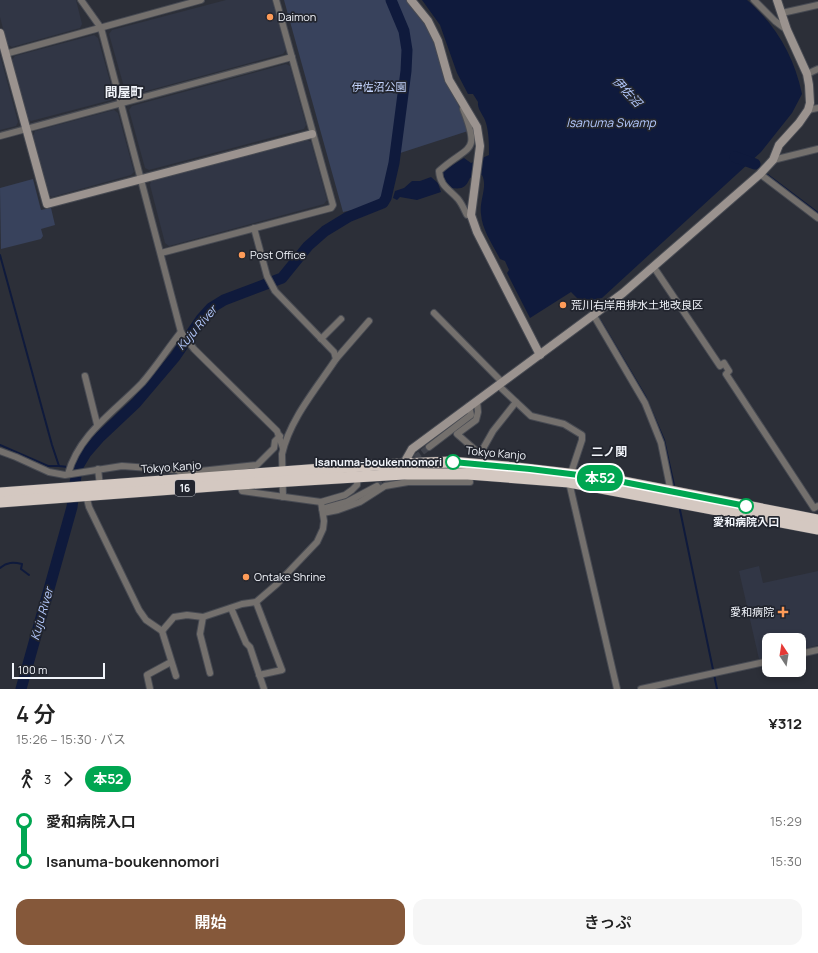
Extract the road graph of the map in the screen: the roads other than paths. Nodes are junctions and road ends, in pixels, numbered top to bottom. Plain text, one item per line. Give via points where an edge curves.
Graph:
1 (81, 0) edge
2 (201, 0) edge
3 (276, 0) edge
4 (411, 0) edge
5 (754, 0) edge
6 (777, 0) edge
7 (818, 5) edge
8 (782, 13) junction
9 (101, 28) junction
10 (787, 30) junction
11 (0, 33) edge
12 (5, 54) junction
13 (292, 58) junction
14 (818, 68) edge
15 (807, 74) junction
16 (456, 90) junction
17 (121, 102) junction
18 (818, 108) edge
19 (808, 110) junction
20 (26, 129) junction
21 (312, 134) junction
22 (0, 136) edge
23 (818, 149) edge
24 (773, 160) junction
25 (760, 174) junction
26 (142, 179) junction
27 (471, 215) junction
28 (818, 218) edge
29 (254, 228) junction
30 (161, 253) junction
31 (653, 266) junction
32 (434, 313) dead end
33 (594, 316) junction
34 (341, 319) dead end
35 (369, 321) dead end
36 (181, 332) junction
37 (321, 339) junction
38 (540, 354) junction
39 (336, 359) junction
40 (85, 376) dead end
41 (500, 384) junction
42 (477, 401) junction
43 (516, 402) junction
44 (469, 406) junction
45 (97, 424) junction
46 (280, 436) junction
47 (429, 447) tunnel mouth
48 (283, 448) junction
49 (0, 451) edge
50 (404, 468) junction
51 (98, 469) junction
52 (66, 474) junction
53 (468, 474) junction
54 (185, 476) junction
55 (283, 476) junction
56 (358, 476) junction
57 (570, 478) junction
58 (240, 484) junction
59 (100, 486) junction
60 (377, 486) tunnel mouth
61 (67, 492) junction
62 (671, 492) junction
63 (0, 494) edge
64 (86, 495) junction
65 (283, 497) junction
66 (0, 502) edge
67 (818, 506) edge
68 (322, 508) junction
69 (818, 520) edge
70 (818, 529) edge
71 (256, 602) junction
72 (231, 608) junction
73 (203, 617) junction
74 (162, 631) junction
75 (818, 650) edge
76 (806, 653) edge
77 (171, 662) junction
78 (762, 663) edge
79 (210, 673) dead end
80 (259, 675) junction
81 (176, 676) dead end
82 (150, 689) edge
83 (264, 689) edge
84 (617, 689) edge
85 (641, 689) edge

1 - 9 street
2 - 9 street
3 - 13 street
4 - 16 street via 428,21 449,80
5 - 10 street
6 - 8 street
7 - 8 street
8 - 10 street
9 - 12 street
9 - 17 street
10 - 15 street
11 - 12 street
12 - 20 street
13 - 17 street
13 - 21 street
14 - 15 street
15 - 19 street via 810,94
16 - 27 street via 477,127 480,146
16 - 27 street via 472,144 468,150 439,171 439,176 445,188 456,197 467,215
17 - 20 street
17 - 26 street
18 - 19 street
19 - 24 street via 779,145
20 - 22 street
20 - 26 street via 47,204
21 - 26 street
21 - 29 street via 332,208
23 - 24 street
24 - 25 street
25 - 28 street
25 - 31 street
26 - 30 street
27 - 38 street via 477,232
29 - 30 street
29 - 37 street via 267,276 275,291
30 - 36 street
31 - 33 street
31 - 67 street via 720,366 724,363 729,371 726,374 814,508
32 - 41 street
33 - 38 street
33 - 62 street via 645,403 661,443
34 - 37 street
35 - 39 street
36 - 45 street via 143,382
36 - 46 street via 192,347 268,421
37 - 39 street via 334,352
38 - 41 street
39 - 48 street via 294,420
40 - 45 street
41 - 42 street
41 - 43 street
42 - 43 street via 476,420 457,434 480,454 493,431
42 - 44 street
43 - 57 street via 531,416 564,424 582,436
44 - 47 street via 471,415
44 - 50 street via 412,449
45 - 52 street via 78,448
46 - 48 street
46 - 54 street via 275,441 274,448 257,465
48 - 55 street
49 - 52 street via 48,472
50 - 53 highway, Tokyo Kanjo / 16
50 - 55 highway, Tokyo Kanjo / 16
50 - 56 highway, Tokyo Kanjo / 16
50 - 57 highway, Tokyo Kanjo / 16 via 480,464
51 - 52 street
51 - 54 street via 122,466 177,470
51 - 59 street
52 - 61 street
53 - 57 highway, Tokyo Kanjo / 16
53 - 68 street via 470,482 408,482 385,486 360,502 338,510
54 - 55 highway, Tokyo Kanjo / 16
54 - 59 highway, Tokyo Kanjo / 16
55 - 56 highway, Tokyo Kanjo / 16
55 - 58 highway, Tokyo Kanjo / 16
55 - 65 street
56 - 68 street via 357,485 352,490
57 - 62 highway, Tokyo Kanjo / 16
57 - 70 highway, Tokyo Kanjo / 16
57 - 84 street
58 - 64 highway, Tokyo Kanjo / 16
58 - 65 street via 242,491
59 - 61 highway, Tokyo Kanjo / 16
60 - 68 street via 352,500
61 - 63 highway, Tokyo Kanjo / 16
61 - 64 highway, Tokyo Kanjo / 16
61 - 66 highway, Tokyo Kanjo / 16
62 - 69 highway, Tokyo Kanjo / 16
64 - 74 street via 88,507 139,610 146,620
65 - 68 street
68 - 71 street via 323,529 317,542
71 - 72 street
71 - 80 street via 282,670
72 - 73 street
72 - 80 street via 250,647
73 - 74 street via 174,617
73 - 79 street via 200,634
74 - 77 street
75 - 76 street
77 - 81 street
77 - 82 street via 147,676
78 - 85 street
80 - 83 street

